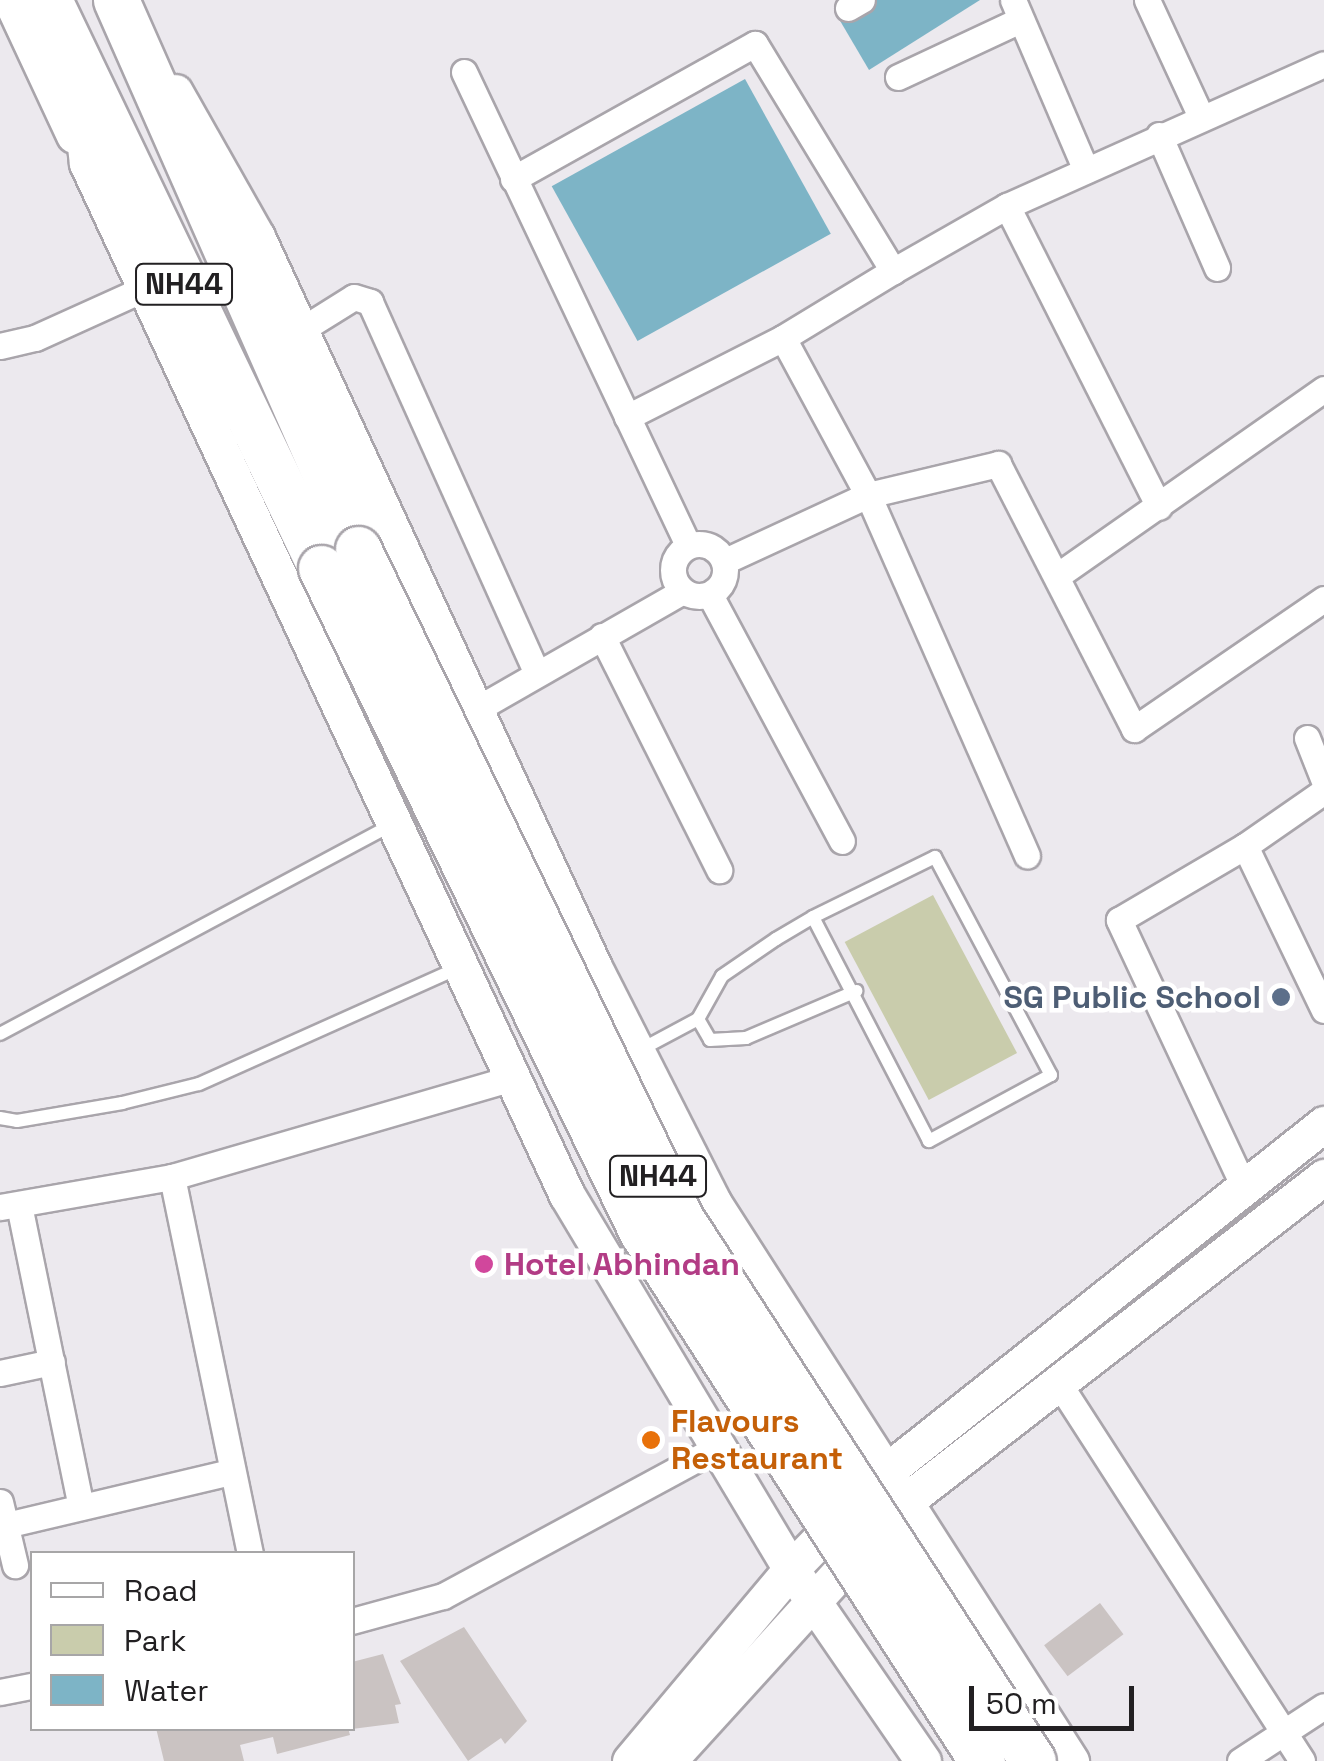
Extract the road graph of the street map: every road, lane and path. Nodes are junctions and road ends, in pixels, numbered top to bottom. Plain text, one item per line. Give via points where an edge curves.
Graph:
1 (11, 0) edge
2 (49, 0) edge
3 (1147, 0) edge
4 (1017, 10) edge
5 (123, 18) edge
6 (74, 54) junction
7 (1324, 64) edge
8 (464, 72) dead end
9 (898, 77) dead end
10 (1201, 116) junction
11 (1159, 135) junction
12 (87, 163) junction
13 (1086, 170) junction
14 (513, 179) junction
15 (1008, 206) junction
16 (1217, 268) dead end
17 (893, 271) junction
18 (145, 288) junction
19 (301, 330) junction
20 (784, 338) junction
21 (0, 346) edge
22 (1324, 389) edge
23 (627, 416) junction
24 (868, 495) junction
25 (1158, 507) junction
26 (688, 546) junction
27 (340, 558) junction
28 (724, 561) junction
29 (1056, 576) junction
30 (683, 591) junction
31 (710, 594) junction
32 (1324, 598) edge
33 (602, 636) junction
34 (536, 671) junction
35 (477, 709) junction
36 (1307, 738) dead end
37 (1324, 781) edge
38 (1324, 791) edge
39 (393, 824) junction
40 (842, 840) dead end
41 (1245, 846) junction
42 (1026, 856) dead end
43 (719, 870) dead end
44 (813, 918) junction
45 (458, 968) junction
46 (856, 991) junction
47 (1324, 1010) edge
48 (698, 1019) junction
49 (0, 1034) edge
50 (636, 1052) junction
51 (510, 1079) junction
52 (0, 1118) edge
53 (1324, 1124) edge
54 (1324, 1177) edge
55 (172, 1178) junction
56 (1244, 1187) junction
57 (10, 1206) edge
58 (52, 1362) junction
59 (0, 1373) edge
60 (1056, 1380) junction
61 (718, 1447) junction
62 (230, 1472) junction
63 (883, 1474) junction
64 (902, 1504) junction
65 (82, 1507) junction
66 (3, 1514) edge
67 (249, 1551) edge
68 (16, 1565) dead end
69 (791, 1569) junction
70 (813, 1599) junction
71 (355, 1619) edge
72 (30, 1686) edge
73 (0, 1692) edge
74 (1324, 1706) edge
75 (1282, 1729) junction
76 (630, 1761) edge
77 (668, 1761) edge
78 (923, 1761) edge
79 (982, 1761) edge
80 (1033, 1761) edge
81 (1071, 1761) edge
82 (1240, 1761) edge
83 (1302, 1761) edge

1 - 12 street
2 - 6 highway, NH44
3 - 10 street
4 - 9 street
4 - 13 street
5 - 19 street via 178,95
5 - 27 highway, NH44
6 - 12 street
6 - 27 highway, NH44
7 - 10 street
8 - 14 street
10 - 11 street
11 - 13 street
11 - 16 street
12 - 18 street
13 - 15 street
14 - 17 street via 756,44
14 - 23 street
15 - 17 street
15 - 25 street
17 - 20 street
18 - 21 street via 35,338
18 - 39 street
19 - 34 street via 354,297 370,302
19 - 35 street
20 - 23 street
20 - 24 street
22 - 25 street
23 - 26 street
24 - 28 street
24 - 29 street via 998,464
24 - 42 street
25 - 29 street
26 - 28 street via 710,545
26 - 30 street via 674,562
27 - 79 highway, NH44, bridge via 642,1232
27 - 80 highway, NH44, bridge via 681,1219
28 - 31 street via 724,580
29 - 32 street via 1134,729
30 - 31 street
30 - 33 street
31 - 40 street
33 - 34 street
33 - 43 street
34 - 35 street
35 - 50 street
36 - 37 street
38 - 41 street
39 - 45 street
39 - 49 lane
41 - 47 street
41 - 56 street via 1119,920
44 - 46 lane
44 - 46 lane via 935,857 1051,1075 929,1140 873,1043
44 - 48 lane via 722,976
45 - 51 street
45 - 52 lane via 199,1084 17,1121
46 - 48 lane via 746,1038 710,1040
48 - 50 lane
50 - 63 street via 714,1202
51 - 55 street
51 - 61 street via 567,1196
53 - 56 street
54 - 60 street
55 - 57 street
55 - 62 street
56 - 63 street
57 - 58 street
58 - 59 street
58 - 65 street
60 - 64 street
60 - 75 street
61 - 69 street
61 - 71 street via 442,1596
62 - 65 street
62 - 67 street
63 - 64 street
63 - 69 street
64 - 70 street
64 - 81 street
65 - 66 street
66 - 68 street
69 - 70 street
69 - 76 street
70 - 77 street
70 - 78 street
72 - 73 street
74 - 75 street
75 - 82 street
75 - 83 street

